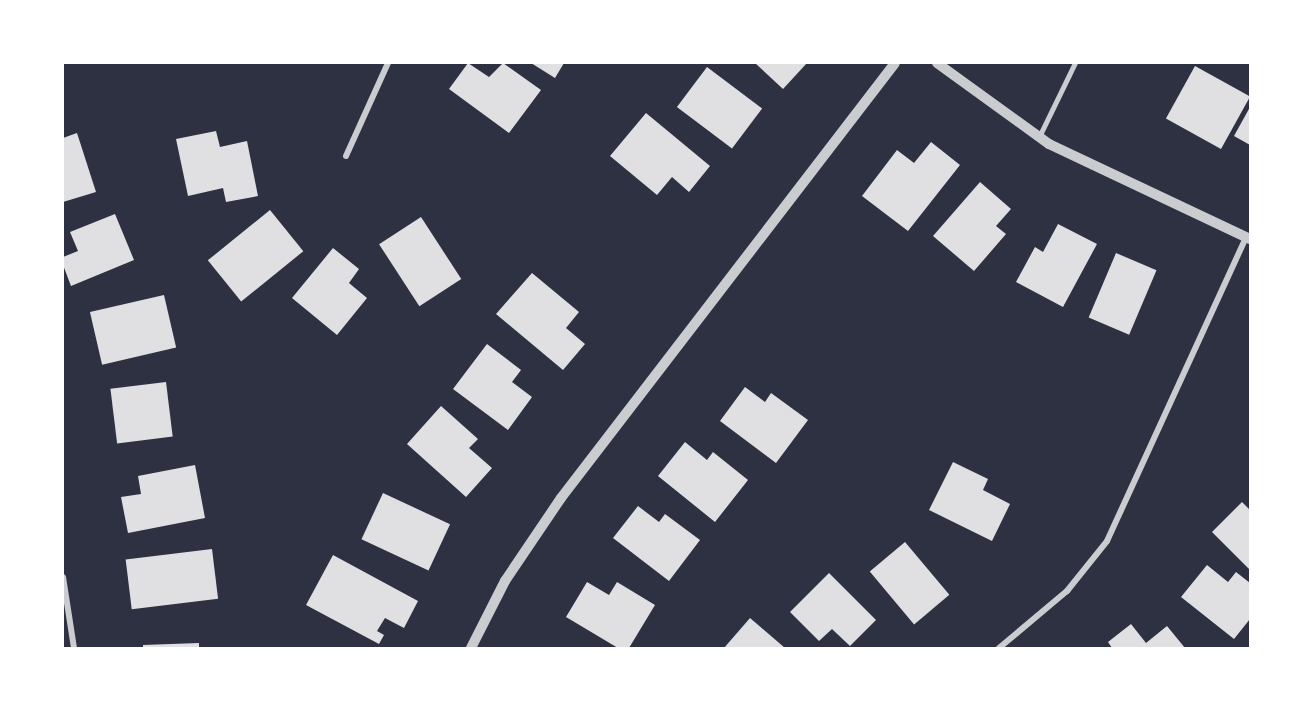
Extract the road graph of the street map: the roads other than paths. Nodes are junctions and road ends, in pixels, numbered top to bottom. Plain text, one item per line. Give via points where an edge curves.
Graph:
1 (388, 63) edge
2 (895, 63) edge
3 (937, 63) edge
4 (1075, 63) edge
5 (1039, 137) junction
6 (346, 156) dead end
7 (1248, 238) edge
8 (63, 577) edge
9 (74, 648) edge
10 (471, 648) edge
11 (999, 648) edge

1 - 6 street
2 - 10 street via 561,498 505,581
3 - 5 street
4 - 5 lane
5 - 7 street via 1116,179
7 - 11 street via 1107,542 1067,591
8 - 9 street

